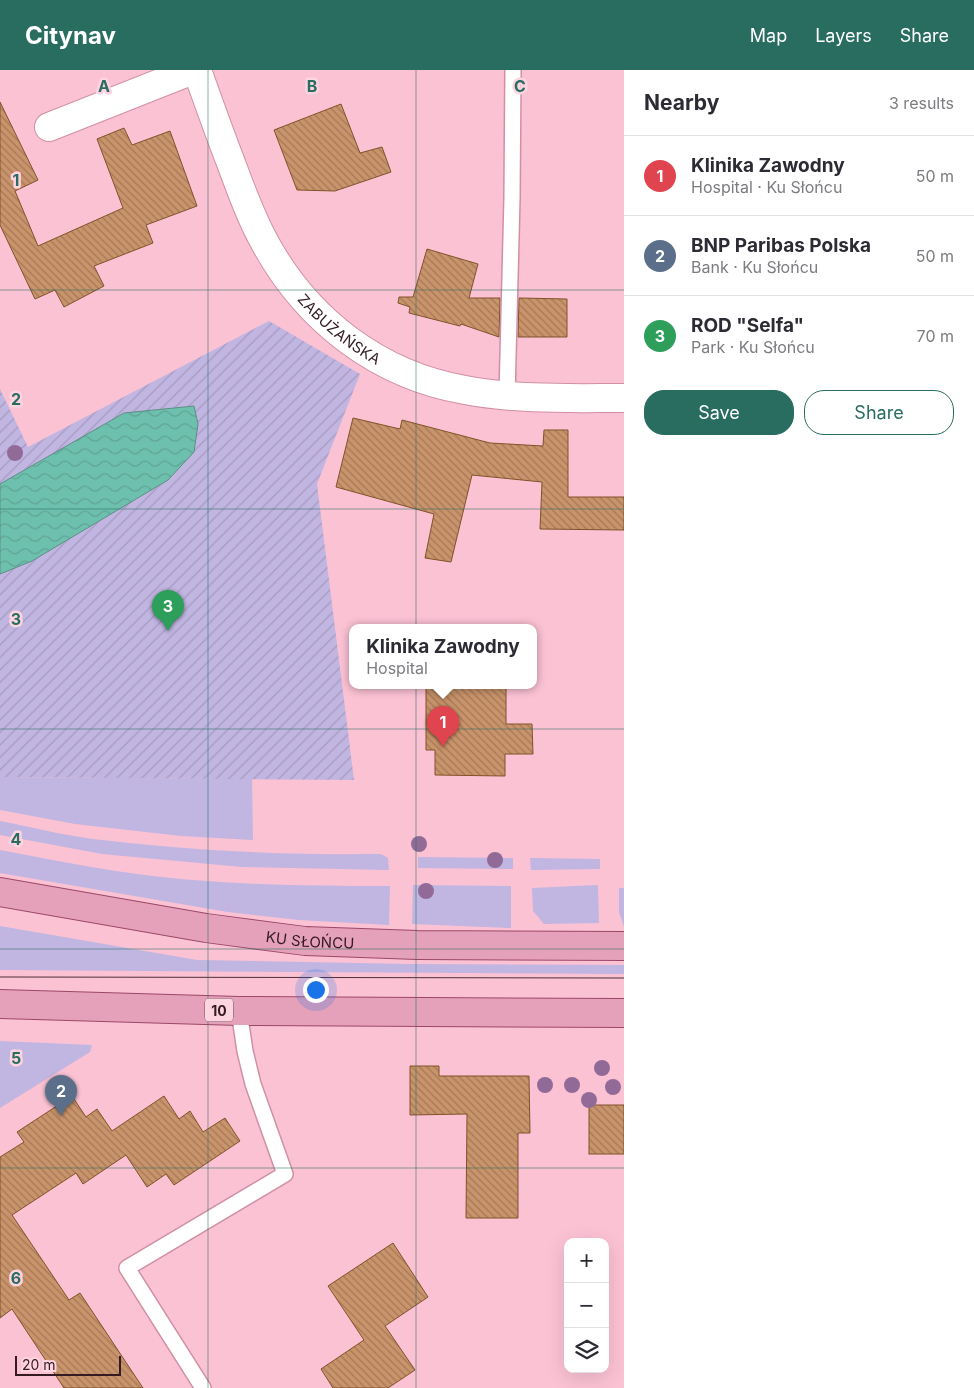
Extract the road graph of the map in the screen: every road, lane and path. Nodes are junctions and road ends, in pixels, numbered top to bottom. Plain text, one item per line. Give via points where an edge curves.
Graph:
1 (195, 70) edge
2 (513, 70) edge
3 (49, 127) dead end
4 (507, 396) junction
5 (624, 398) edge
6 (0, 892) edge
7 (624, 946) edge
8 (0, 1004) edge
9 (239, 1011) junction
10 (624, 1013) edge
11 (202, 1388) edge

1 - 3 street, ZABUŻAŃSKA
1 - 4 street, ZABUŻAŃSKA via 264,242 287,280 308,305 362,351 386,365 440,385
2 - 4 lane
4 - 5 street, ZABUŻAŃSKA
6 - 7 main road, KU SŁOŃCU via 206,928 304,941
8 - 9 main road, 10
9 - 10 main road, 10
9 - 11 lane via 253,1084 285,1174 127,1268

